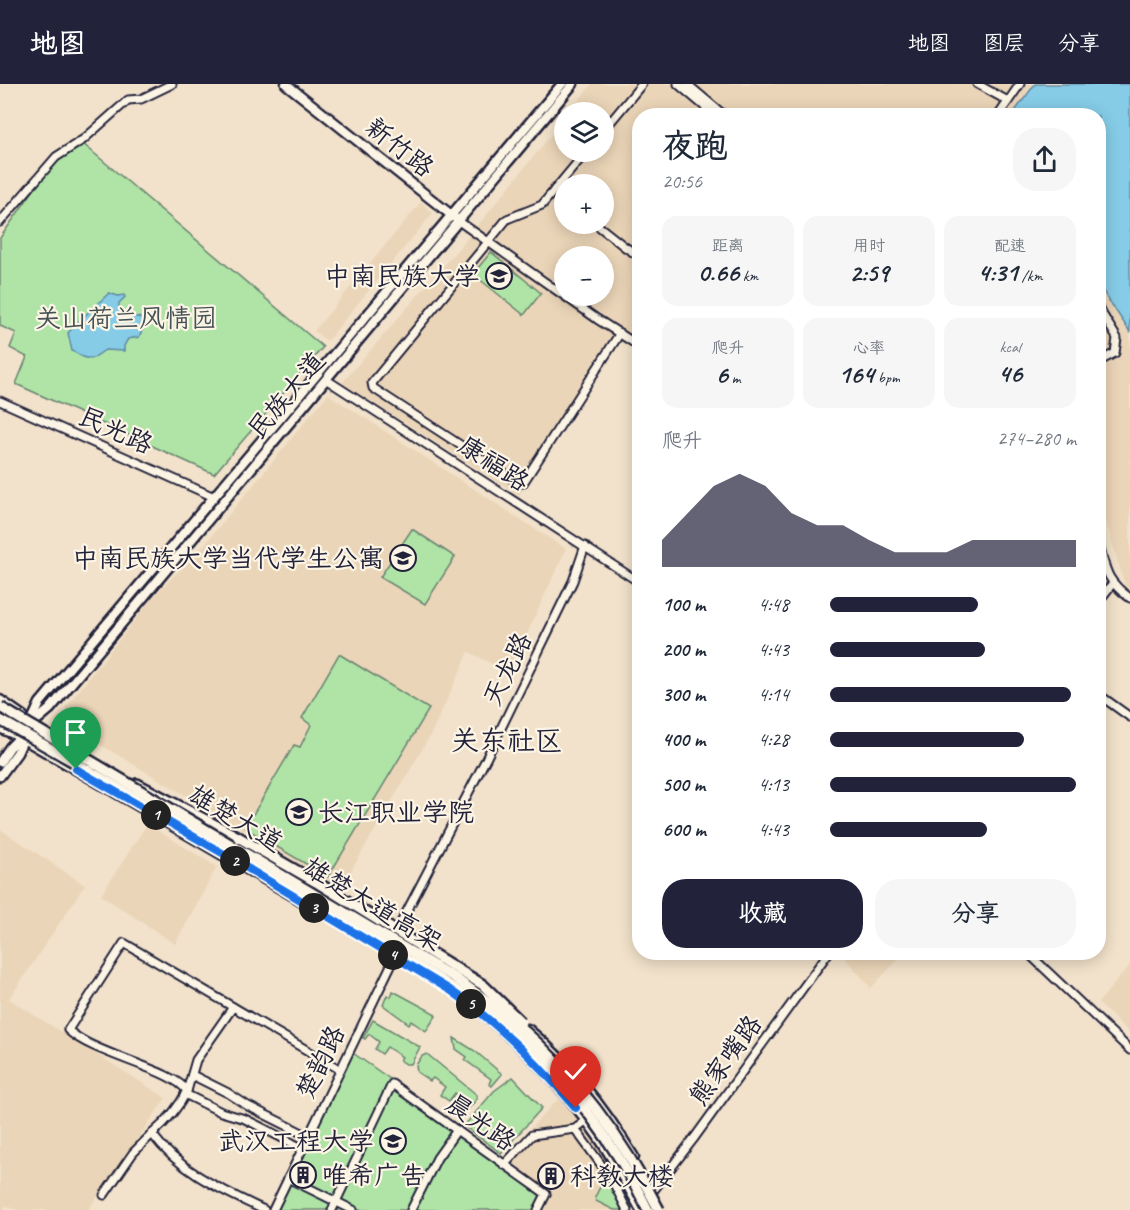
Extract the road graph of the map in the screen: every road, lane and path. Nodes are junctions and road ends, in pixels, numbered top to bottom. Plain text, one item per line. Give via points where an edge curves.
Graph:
1 (172, 84) edge
2 (286, 84) edge
3 (562, 84) edge
4 (573, 84) edge
5 (642, 84) edge
6 (678, 84) edge
7 (687, 84) edge
8 (977, 84) edge
9 (1020, 84) edge
10 (1008, 101) junction
11 (706, 108) edge
12 (716, 108) edge
13 (1003, 108) edge
14 (614, 118) edge
15 (578, 162) edge
16 (568, 174) edge
17 (554, 190) edge
18 (456, 219) junction
19 (0, 222) edge
20 (608, 234) edge
21 (489, 242) junction
22 (632, 252) edge
23 (1106, 319) edge
24 (620, 333) junction
25 (632, 341) edge
26 (1106, 358) edge
27 (327, 380) junction
28 (0, 401) edge
29 (214, 497) junction
30 (585, 546) junction
31 (1106, 568) edge
32 (632, 577) edge
33 (1112, 584) junction
34 (1106, 592) edge
35 (1130, 598) edge
36 (0, 700) edge
37 (1106, 700) edge
38 (0, 707) edge
39 (1130, 717) edge
40 (0, 720) edge
41 (0, 728) edge
42 (27, 730) junction
43 (0, 762) edge
44 (0, 776) edge
45 (137, 783) junction
46 (394, 935) junction
47 (823, 960) edge
48 (1035, 960) edge
49 (391, 965) dead end
50 (233, 1007) junction
51 (1130, 1050) edge
52 (550, 1056) junction
53 (339, 1069) junction
54 (192, 1075) junction
55 (186, 1092) junction
56 (609, 1119) junction
57 (583, 1123) dead end
58 (575, 1129) junction
59 (457, 1130) junction
60 (593, 1130) junction
61 (152, 1134) junction
62 (308, 1136) junction
63 (302, 1148) junction
64 (504, 1165) junction
65 (288, 1178) junction
66 (653, 1191) junction
67 (104, 1195) dead end
68 (336, 1201) junction
69 (264, 1210) edge
70 (273, 1210) edge
71 (332, 1210) edge
72 (353, 1210) edge
73 (411, 1210) edge
74 (538, 1210) edge
75 (627, 1210) edge
76 (641, 1210) edge
77 (648, 1210) edge
78 (661, 1210) edge

1 - 19 street via 141,99 128,100 84,139 56,157
2 - 18 main road, 新竹路
3 - 18 main road, 民族大道
4 - 18 main road, 民族大道
5 - 14 street
6 - 11 street
7 - 12 street
8 - 10 street
9 - 10 street
10 - 13 street
15 - 16 street
17 - 21 street via 542,205 507,219
18 - 21 street
18 - 27 main road, 民族大道
18 - 29 main road, 民族大道
20 - 22 street
21 - 24 street
21 - 24 street via 372,383 373,388 523,483
23 - 26 street via 1117,338 1115,353
24 - 25 street
27 - 30 street, 康福路
27 - 42 main road, 民族大道 via 50,709
28 - 29 street, 民光路
29 - 42 main road, 民族大道 via 40,703
30 - 32 street, 康福路
30 - 46 street, 天龙路 via 573,580 486,759
31 - 33 street
33 - 34 street
33 - 35 street
36 - 42 main road, 雄楚大道
37 - 39 street
38 - 52 highway, 雄楚大道高架, bridge via 455,978 518,1025
40 - 77 highway, 雄楚大道高架, bridge via 309,900 485,1010 516,1034 577,1098
41 - 42 main road, 雄楚大道
42 - 43 main road, 民族大道
42 - 44 main road, 民族大道 via 17,753
42 - 45 main road, 雄楚大道
42 - 60 main road, 雄楚大道 via 469,1003 514,1039
45 - 46 main road, 雄楚大道
45 - 52 highway, bridge via 325,887 483,985 512,1011
46 - 56 main road, 雄楚大道 via 494,999 547,1045 584,1084
47 - 66 street, 熊家嘴路
48 - 51 street
49 - 53 street, 楚韵路
50 - 53 street
50 - 54 street via 196,1060
50 - 55 street via 124,943 68,1030 94,1048 183,1085
52 - 78 highway, 雄楚大道高架, bridge via 628,1153
53 - 62 street, 楚韵路
54 - 55 street
54 - 62 street
55 - 61 street
55 - 63 street
56 - 60 main road via 602,1114 592,1117
56 - 66 main road, 雄楚大道
57 - 58 street
58 - 64 street via 532,1134
58 - 75 street via 611,1178
59 - 64 street, 晨光路
59 - 68 street, 晨光路 via 392,1084
59 - 73 street via 437,1158
60 - 76 main road, 雄楚大道
61 - 67 street via 133,1153
61 - 69 street via 195,1176
62 - 63 street, 楚韵路
63 - 65 street, 楚韵路
64 - 74 street, 晨光路 via 546,1194
65 - 68 street
65 - 70 street, 楚韵路
66 - 78 main road, 雄楚大道
68 - 71 street
68 - 72 street

